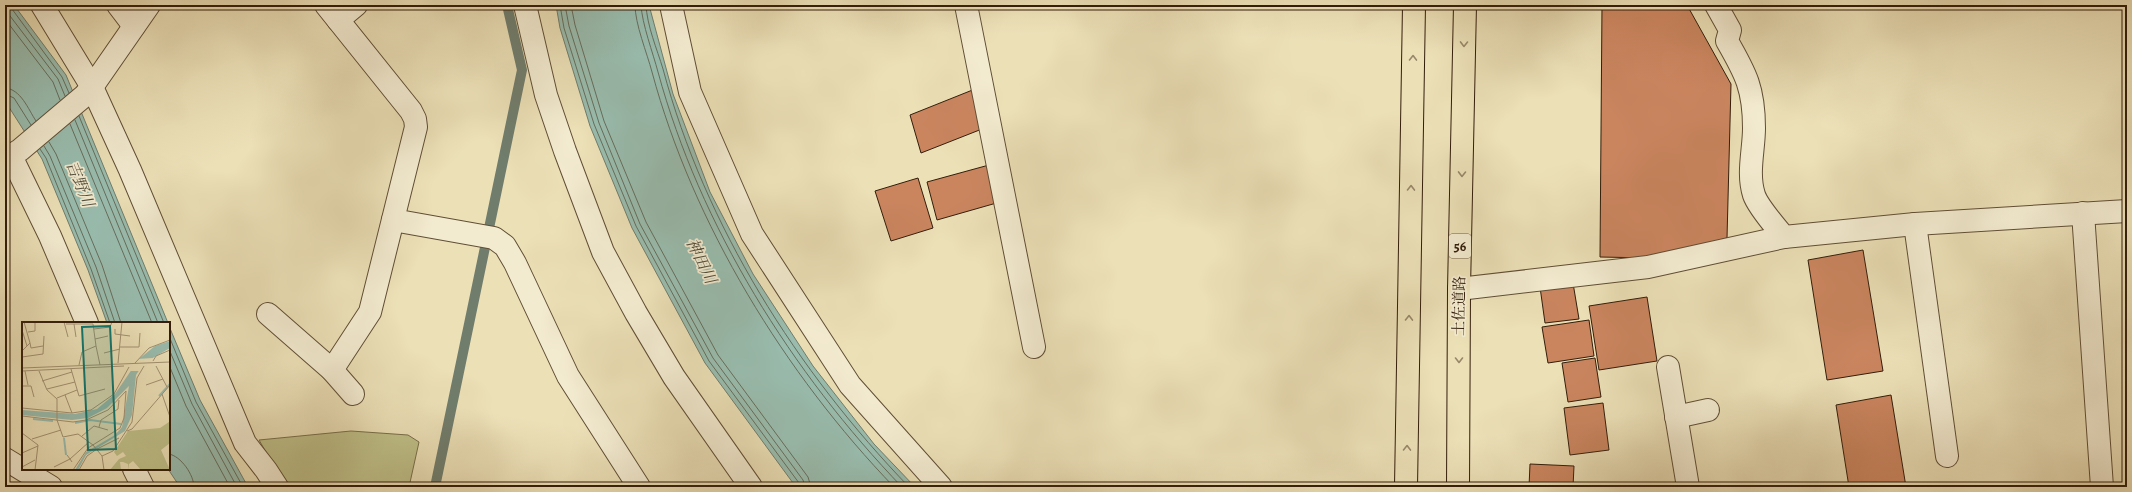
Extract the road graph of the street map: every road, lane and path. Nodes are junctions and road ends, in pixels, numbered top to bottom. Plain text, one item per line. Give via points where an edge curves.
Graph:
1 (42, 5) edge
2 (118, 5) edge
3 (149, 5) edge
4 (356, 5) edge
5 (525, 5) edge
6 (671, 5) edge
7 (966, 5) edge
8 (1414, 5) edge
9 (1465, 5) edge
10 (1716, 5) edge
11 (332, 12) edge
12 (134, 26) junction
13 (88, 91) junction
14 (12, 155) edge
15 (2127, 211) edge
16 (2083, 213) junction
17 (393, 220) junction
18 (1915, 224) junction
19 (1784, 237) junction
20 (1459, 288) junction
21 (268, 314) dead end
22 (87, 322) edge
23 (1034, 347) dead end
24 (1668, 367) dead end
25 (332, 370) junction
26 (353, 394) dead end
27 (1708, 410) dead end
28 (1676, 417) junction
29 (1947, 456) dead end
30 (5, 459) edge
31 (22, 469) edge
32 (23, 470) edge
33 (134, 470) edge
34 (51, 487) edge
35 (143, 487) edge
36 (277, 487) edge
37 (639, 487) edge
38 (751, 487) edge
39 (941, 487) edge
40 (1406, 487) edge
41 (1458, 487) edge
42 (1688, 487) edge
43 (2102, 487) edge

1 - 13 street
2 - 12 street
3 - 12 street
4 - 11 street
5 - 38 street via 564,151 603,252 674,378
6 - 39 street via 690,92 752,234 850,385
7 - 23 street
40 -> 8 highway
9 -> 20 highway, 土佐道路 / 56
10 - 19 street via 1730,30 1727,41 1750,88 1754,128 1751,167 1754,196
11 - 17 street via 415,119 416,127
12 - 13 street
13 - 14 street
13 - 36 street via 130,170 245,443
14 - 22 street
15 - 16 street
16 - 18 street
16 - 43 street
17 - 25 street via 370,312
17 - 37 street via 487,238 505,246 568,376
18 - 19 street
18 - 29 street
19 - 20 street via 1648,267
20 -> 41 highway, 土佐道路 / 56
21 - 25 street
24 - 28 street
25 - 26 street
27 - 28 street
28 - 42 street
30 - 31 street
32 - 34 street
33 - 35 street

